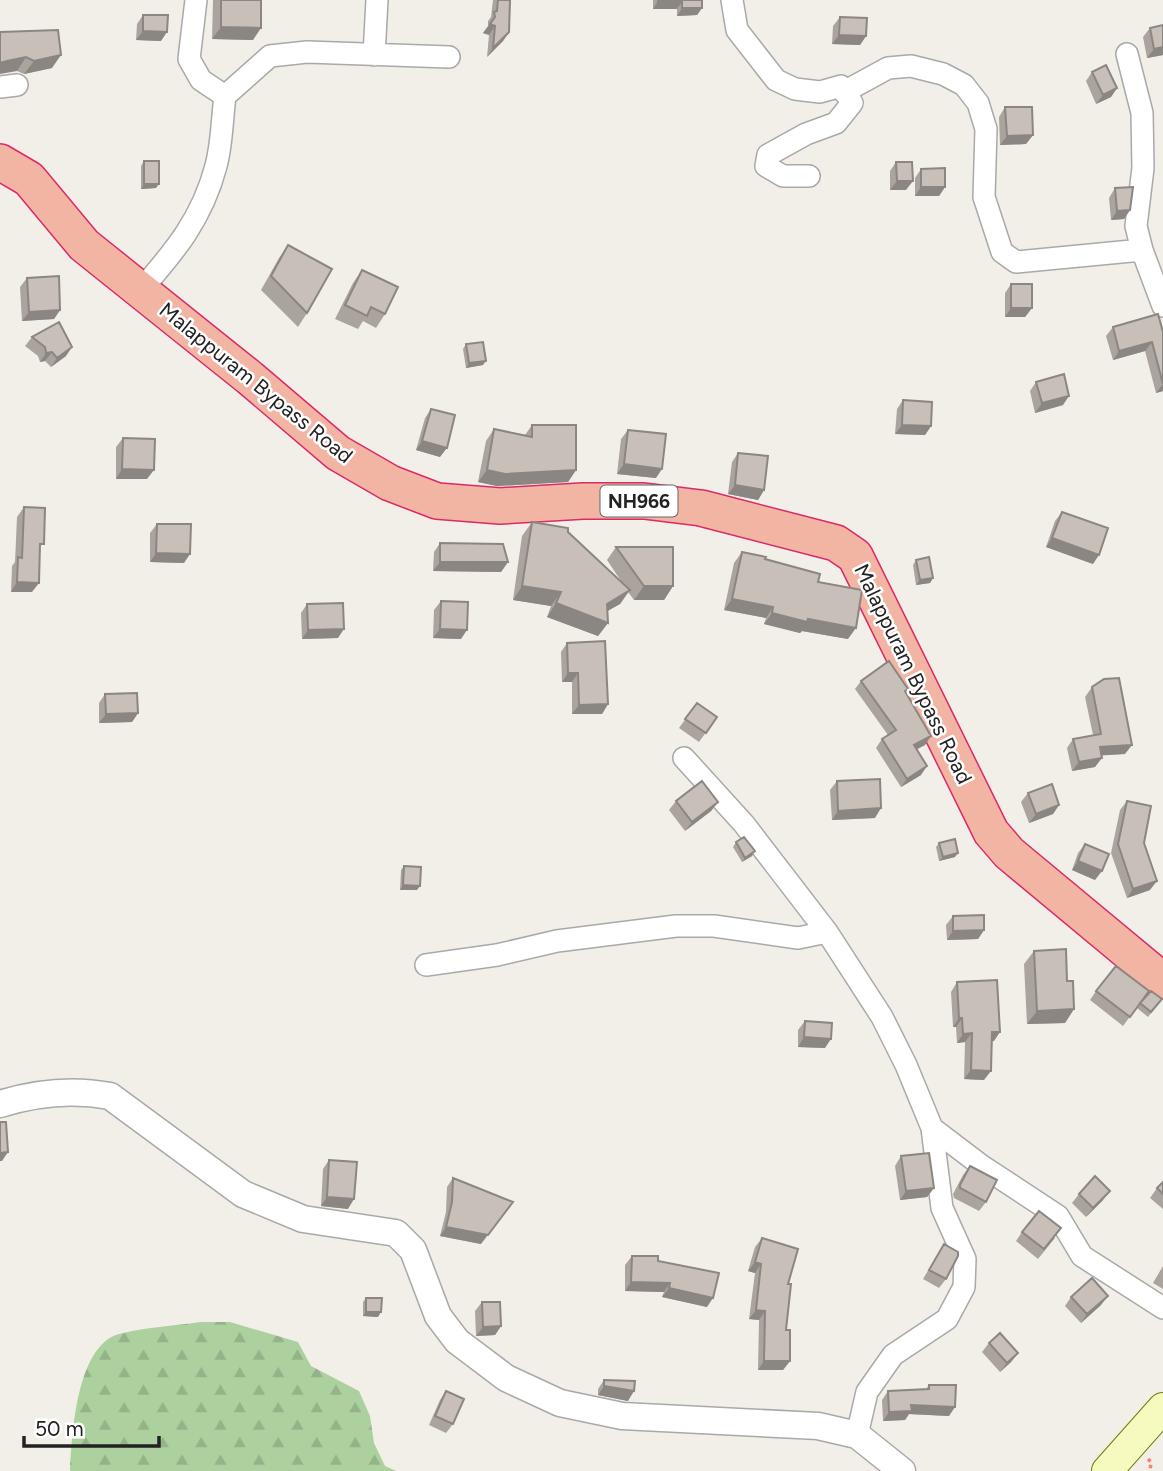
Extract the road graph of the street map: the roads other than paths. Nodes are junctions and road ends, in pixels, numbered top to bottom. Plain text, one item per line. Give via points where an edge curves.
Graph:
1 (196, 0) edge
2 (377, 0) edge
3 (732, 0) edge
4 (1127, 54) dead end
5 (374, 55) junction
6 (450, 57) dead end
7 (844, 92) junction
8 (225, 96) junction
9 (0, 162) edge
10 (809, 176) dead end
11 (1142, 250) junction
12 (140, 290) junction
13 (1163, 306) edge
14 (684, 758) dead end
15 (827, 932) junction
16 (426, 965) dead end
17 (1163, 981) edge
18 (0, 1104) edge
19 (932, 1128) junction
20 (1163, 1308) edge
21 (1163, 1408) edge
22 (857, 1435) junction
23 (902, 1471) edge
24 (1107, 1471) edge

1 - 8 street via 189,59 201,80
2 - 5 street
3 - 7 street via 737,30 776,80 795,89 820,92 841,86
4 - 11 street via 1142,113 1143,168 1136,226
5 - 6 street
5 - 8 street via 307,52 270,56
7 - 10 street via 852,103 836,123 768,155 766,166 783,176
7 - 11 street via 888,68 911,66 964,85 978,103 986,129 984,197 1002,252 1016,262
8 - 12 street via 217,165 201,208 178,248
9 - 12 highway, Malappuram Bypass Road / NH966 via 29,179 84,245
11 - 13 street
12 - 17 highway, Malappuram Bypass Road / NH966 via 338,453 390,483 437,501 500,506 644,501 701,509 836,543 855,556 991,832 1009,853
14 - 15 street via 744,824
15 - 16 street via 798,938 714,926 676,926 557,941
15 - 19 street via 881,1017
18 - 22 street via 27,1096 88,1092 110,1096 243,1194 303,1219 396,1233 413,1250 438,1316 457,1341 506,1378 560,1403 622,1416 818,1426
19 - 20 street via 1058,1216 1082,1256
19 - 22 street via 942,1208 965,1259 964,1287 947,1319 893,1355 867,1392
21 - 24 main road
22 - 23 street

